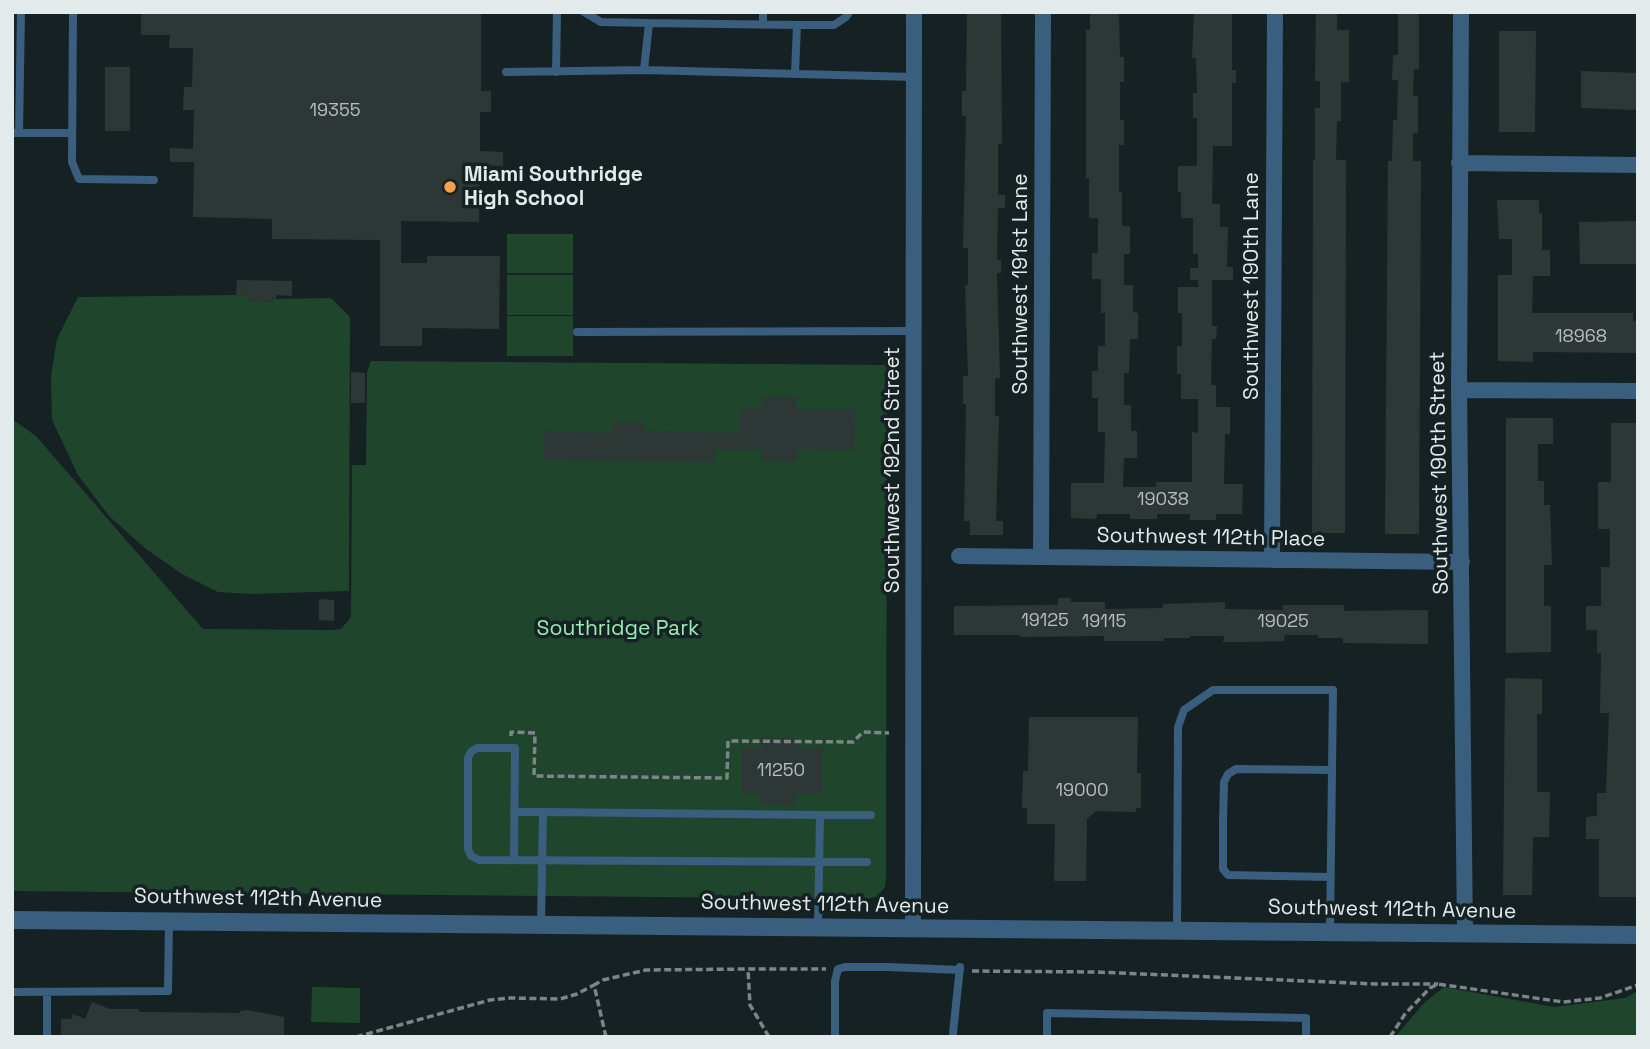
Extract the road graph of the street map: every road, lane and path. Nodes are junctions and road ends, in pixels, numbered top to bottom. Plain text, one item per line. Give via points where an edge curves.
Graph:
1 (21, 12) edge
2 (73, 12) edge
3 (557, 12) edge
4 (584, 12) edge
5 (670, 12) edge
6 (764, 12) edge
7 (849, 12) edge
8 (915, 12) edge
9 (1043, 12) edge
10 (1275, 12) edge
11 (1461, 12) edge
12 (649, 23) junction
13 (670, 24) junction
14 (763, 25) junction
15 (797, 25) junction
16 (645, 70) junction
17 (506, 72) dead end
18 (556, 72) junction
19 (796, 73) junction
20 (914, 77) junction
21 (15, 133) edge
22 (72, 133) junction
23 (1459, 163) junction
24 (1638, 165) edge
25 (154, 180) dead end
26 (914, 331) junction
27 (577, 332) dead end
28 (1459, 390) junction
29 (1638, 391) edge
30 (959, 556) dead end
31 (1041, 557) junction
32 (1272, 560) junction
33 (1462, 562) junction
34 (889, 733) dead end
35 (511, 738) dead end
36 (1332, 771) junction
37 (514, 812) junction
38 (542, 812) junction
39 (820, 815) junction
40 (871, 815) dead end
41 (542, 859) junction
42 (514, 860) junction
43 (820, 861) junction
44 (867, 862) dead end
45 (1330, 877) junction
46 (12, 920) edge
47 (169, 921) junction
48 (541, 924) junction
49 (818, 927) junction
50 (913, 928) junction
51 (1177, 930) junction
52 (1330, 932) junction
53 (1465, 934) junction
54 (1638, 935) edge
55 (748, 969) junction
56 (838, 969) junction
57 (962, 969) junction
58 (1438, 984) junction
59 (594, 985) junction
60 (1638, 985) edge
61 (12, 992) edge
62 (47, 992) junction
63 (954, 1033) dead end
64 (835, 1035) dead end
65 (47, 1037) edge
66 (356, 1037) edge
67 (606, 1037) edge
68 (769, 1037) edge
69 (1047, 1037) edge
70 (1306, 1037) edge
71 (1390, 1037) edge

1 - 21 lane
2 - 22 lane
3 - 18 lane
4 - 12 lane via 601,22
5 - 13 lane
6 - 14 lane
7 - 15 lane via 834,25
8 - 20 street, Southwest 192nd Street
9 - 31 street, Southwest 191st Lane
10 - 32 street, Southwest 190th Lane
11 - 23 street, Southwest 190th Street
12 - 13 lane
12 - 16 lane
13 - 14 lane
14 - 15 lane
15 - 19 lane
16 - 18 lane
16 - 19 lane
17 - 18 lane
19 - 20 lane
20 - 26 street, Southwest 192nd Street
21 - 22 lane
22 - 25 lane via 72,162 79,179
23 - 24 street
23 - 28 street, Southwest 190th Street
26 - 27 lane
26 - 50 street, Southwest 192nd Street
28 - 29 street
28 - 33 street, Southwest 190th Street
30 - 31 street, Southwest 112th Place
31 - 32 street, Southwest 112th Place
32 - 33 street, Southwest 112th Place
33 - 53 street, Southwest 190th Street
34 - 35 path via 863,732 853,742 728,741 727,778 534,776 535,733 511,732
36 - 45 lane
36 - 45 lane via 1236,769 1224,782 1223,821 1223,869 1228,875
36 - 51 lane via 1333,690 1213,690 1184,710 1178,727
37 - 38 lane
37 - 42 lane
37 - 42 lane via 515,748 471,751 468,849 479,860
38 - 39 lane
38 - 41 lane
39 - 40 lane
39 - 43 lane
41 - 42 lane
41 - 43 lane
41 - 48 lane
43 - 44 lane
43 - 49 lane
45 - 52 lane
46 - 47 street, Southwest 112th Avenue
47 - 48 street, Southwest 112th Avenue
47 - 62 lane via 168,991
48 - 49 street, Southwest 112th Avenue
49 - 50 street, Southwest 112th Avenue
50 - 51 street, Southwest 112th Avenue
51 - 52 street, Southwest 112th Avenue
52 - 53 street, Southwest 112th Avenue
53 - 54 street, Southwest 112th Avenue
55 - 56 path
55 - 59 path via 646,970
55 - 68 path via 750,1005
56 - 57 lane
56 - 64 lane
57 - 58 path
57 - 63 lane
58 - 60 path via 1563,1002 1600,998
58 - 71 path via 1405,1014
59 - 66 path via 560,999 481,1002
59 - 67 path
61 - 62 lane
62 - 65 lane
69 - 70 lane via 1047,1013 1307,1018

